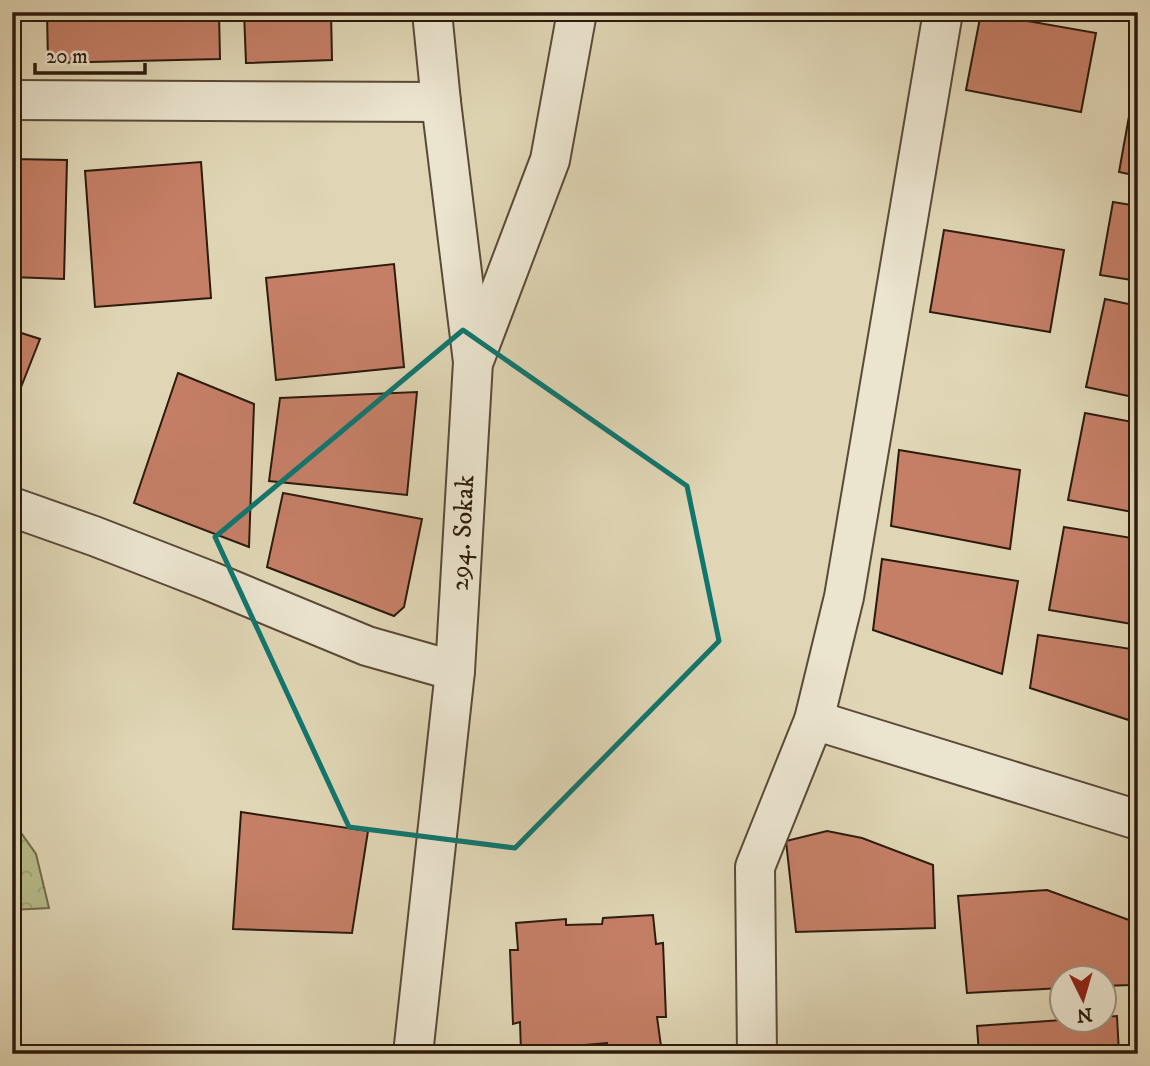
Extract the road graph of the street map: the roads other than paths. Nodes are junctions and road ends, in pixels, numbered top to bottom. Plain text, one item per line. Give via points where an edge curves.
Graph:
1 (432, 12) edge
2 (578, 12) edge
3 (943, 12) edge
4 (12, 100) edge
5 (441, 102) junction
6 (473, 362) junction
7 (12, 507) edge
8 (455, 671) junction
9 (814, 720) junction
10 (1138, 821) edge
11 (413, 1054) edge
12 (757, 1054) edge

1 - 5 street, 294. Sokak
2 - 6 street via 550,160
3 - 9 street via 844,597
4 - 5 street
5 - 6 street, 294. Sokak
6 - 8 street, 294. Sokak
7 - 8 street via 210,580 367,646
8 - 11 street, 294. Sokak
9 - 10 street
9 - 12 street via 755,867

